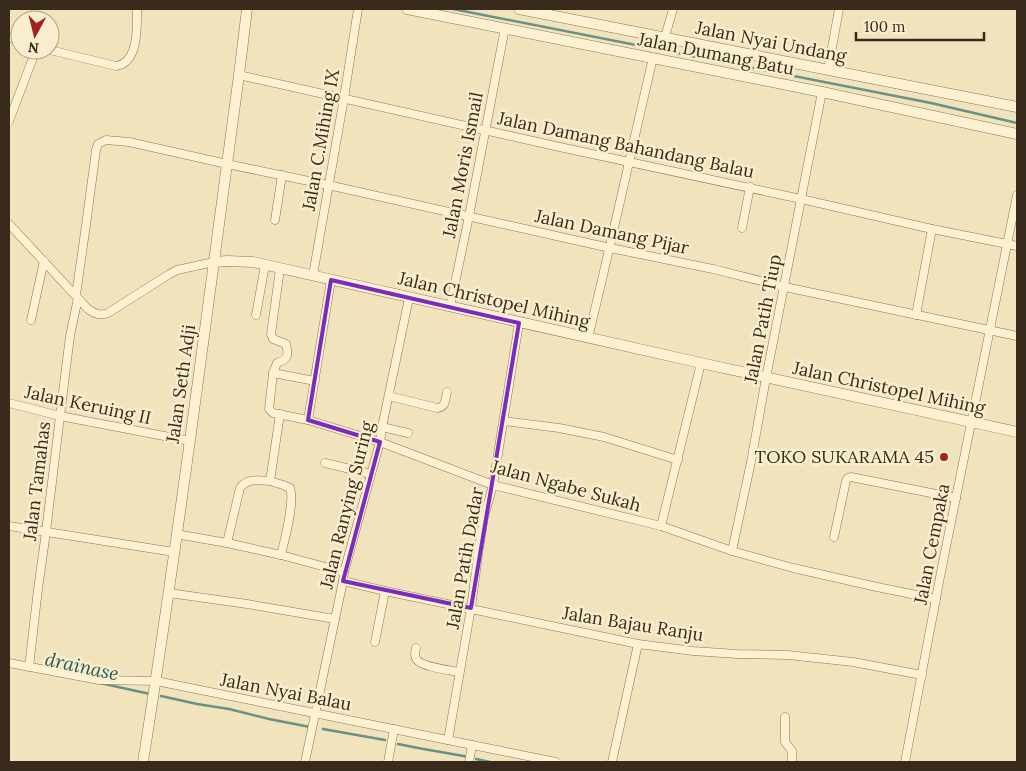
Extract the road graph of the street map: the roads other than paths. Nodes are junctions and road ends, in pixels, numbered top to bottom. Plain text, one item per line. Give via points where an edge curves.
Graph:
1 (137, 9) edge
2 (247, 9) edge
3 (358, 9) edge
4 (407, 9) edge
5 (526, 9) edge
6 (673, 9) edge
7 (839, 9) edge
8 (505, 28) junction
9 (665, 37) junction
10 (60, 52) edge
11 (653, 58) junction
12 (32, 60) edge
13 (828, 70) junction
14 (239, 74) junction
15 (822, 92) junction
16 (344, 98) junction
17 (1017, 107) edge
18 (9, 121) edge
19 (485, 130) junction
20 (1017, 134) edge
21 (101, 142) joint
22 (629, 161) junction
23 (227, 164) junction
24 (282, 175) junction
25 (328, 185) junction
26 (750, 188) junction
27 (1017, 195) edge
28 (801, 199) junction
29 (469, 216) junction
30 (275, 220) dead end
31 (9, 224) edge
32 (742, 228) dead end
33 (932, 229) junction
34 (1007, 244) junction
35 (1017, 246) edge
36 (610, 248) junction
37 (44, 261) junction
38 (214, 262) junction
39 (265, 265) junction
40 (280, 269) junction
41 (313, 275) junction
42 (331, 280) junction
43 (785, 286) junction
44 (77, 297) junction
45 (409, 298) junction
46 (450, 307) junction
47 (916, 314) junction
48 (256, 316) dead end
49 (31, 320) dead end
50 (519, 323) junction
51 (990, 330) junction
52 (1017, 336) edge
53 (588, 338) junction
54 (701, 363) junction
55 (273, 373) junction
56 (766, 378) junction
57 (315, 381) junction
58 (447, 392) dead end
59 (389, 396) junction
60 (9, 403) edge
61 (280, 414) junction
62 (60, 416) junction
63 (308, 420) junction
64 (504, 421) junction
65 (971, 422) junction
66 (382, 428) junction
67 (1017, 432) edge
68 (408, 433) dead end
69 (190, 441) junction
70 (380, 442) junction
71 (678, 460) junction
72 (325, 463) dead end
73 (371, 474) junction
74 (270, 481) junction
75 (493, 485) junction
76 (956, 498) junction
77 (9, 526) edge
78 (661, 526) junction
79 (46, 532) junction
80 (176, 534) junction
81 (834, 537) dead end
82 (227, 543) junction
83 (732, 551) junction
84 (174, 552) junction
85 (282, 555) junction
86 (344, 577) junction
87 (385, 591) junction
88 (169, 593) junction
89 (936, 599) junction
90 (471, 608) junction
91 (335, 619) junction
92 (375, 642) dead end
93 (638, 644) junction
94 (416, 648) dead end
95 (9, 663) edge
96 (29, 667) junction
97 (459, 672) junction
98 (922, 675) junction
99 (155, 687) junction
100 (784, 717) dead end
101 (314, 719) junction
102 (393, 735) junction
103 (448, 740) junction
104 (471, 753) edge
105 (143, 762) edge
106 (305, 762) edge
107 (388, 762) edge
108 (552, 762) edge
109 (612, 762) edge
110 (792, 762) edge
111 (905, 762) edge

1 - 10 street via 134,46 127,61 120,66
2 - 14 street, Jalan Seth Adji
3 - 16 street, Jalan C.Mihing IX
4 - 8 street, Jalan Dumang Batu
5 - 9 street, Jalan Nyai Undang
6 - 9 street
7 - 13 street
8 - 11 street, Jalan Dumang Batu
8 - 19 street, Jalan Moris Ismail
9 - 13 street, Jalan Nyai Undang
11 - 15 street, Jalan Dumang Batu
11 - 22 street
12 - 18 street
13 - 17 street, Jalan Nyai Undang
14 - 16 street, Jalan Damang Bahandang Balau
14 - 23 street, Jalan Seth Adji
15 - 20 street, Jalan Dumang Batu
15 - 28 street, Jalan Patih Tiup
16 - 19 street, Jalan Damang Bahandang Balau
16 - 25 street, Jalan C.Mihing IX
19 - 22 street, Jalan Damang Bahandang Balau
19 - 29 street, Jalan Moris Ismail
21 - 23 street, Jalan Damang Pijar via 110,139 129,142
21 - 44 street, Jalan Tamahas via 96,150
22 - 26 street, Jalan Damang Bahandang Balau
22 - 36 street
23 - 24 street, Jalan Damang Pijar
23 - 38 street, Jalan Seth Adji
24 - 25 street, Jalan Damang Pijar
24 - 30 street
25 - 29 street, Jalan Damang Pijar
25 - 41 street, Jalan C.Mihing IX
26 - 28 street, Jalan Damang Bahandang Balau
26 - 32 street
27 - 34 street, Jalan Cempaka
28 - 33 street, Jalan Damang Bahandang Balau
28 - 43 street, Jalan Patih Tiup
29 - 36 street, Jalan Damang Pijar
29 - 46 street, Jalan Moris Ismail
31 - 37 street, Jalan Christopel Mihing
33 - 34 street, Jalan Damang Bahandang Balau
33 - 47 street
34 - 35 street, Jalan Damang Bahandang Balau
34 - 51 street, Jalan Cempaka
36 - 43 street, Jalan Damang Pijar
36 - 53 street
37 - 44 street, Jalan Christopel Mihing
37 - 49 street
38 - 39 street, Jalan Christopel Mihing via 242,261
38 - 44 street, Jalan Christopel Mihing via 177,270 103,314 93,313
38 - 69 street, Jalan Seth Adji
39 - 40 street, Jalan Christopel Mihing
39 - 48 street
40 - 41 street, Jalan Christopel Mihing
40 - 55 street via 272,334 274,339 287,345 287,356 277,363
41 - 42 street, Jalan Christopel Mihing
42 - 45 street, Jalan Christopel Mihing
42 - 57 street
43 - 47 street, Jalan Damang Pijar
43 - 56 street, Jalan Patih Tiup
44 - 62 street, Jalan Tamahas
45 - 46 street, Jalan Christopel Mihing
45 - 59 street, Jalan Ranying Suring
46 - 50 street, Jalan Christopel Mihing
47 - 51 street, Jalan Damang Pijar
50 - 53 street, Jalan Christopel Mihing
50 - 64 street, Jalan Patih Dadar
51 - 52 street, Jalan Damang Pijar
51 - 65 street, Jalan Cempaka
53 - 54 street, Jalan Christopel Mihing
54 - 56 street, Jalan Christopel Mihing
54 - 71 street
55 - 57 street
55 - 61 street via 269,409
56 - 65 street, Jalan Christopel Mihing
56 - 83 street, Jalan Patih Tiup
57 - 63 street
58 - 59 street via 441,408
59 - 66 street, Jalan Ranying Suring
60 - 62 street, Jalan Keruing II
61 - 63 street, Jalan Ngabe Sukah
61 - 74 street
62 - 69 street, Jalan Keruing II
62 - 79 street, Jalan Tamahas
63 - 70 street, Jalan Ngabe Sukah
64 - 71 street via 604,437
64 - 75 street, Jalan Patih Dadar
65 - 67 street, Jalan Christopel Mihing
65 - 76 street, Jalan Cempaka
66 - 68 street
66 - 70 street, Jalan Ranying Suring
69 - 80 street, Jalan Seth Adji
70 - 73 street, Jalan Ranying Suring
70 - 75 street, Jalan Ngabe Sukah
71 - 78 street
72 - 73 street
73 - 86 street, Jalan Ranying Suring
74 - 82 street via 243,483
74 - 85 street via 290,488 292,494
75 - 78 street, Jalan Ngabe Sukah
75 - 90 street, Jalan Patih Dadar via 484,517
76 - 81 street via 851,477 846,481
76 - 89 street, Jalan Cempaka
77 - 79 street
78 - 83 street, Jalan Ngabe Sukah
79 - 84 street
79 - 96 street, Jalan Tamahas
80 - 82 street, Jalan Bajau Ranju
80 - 84 street, Jalan Seth Adji
82 - 85 street, Jalan Bajau Ranju
83 - 89 street, Jalan Ngabe Sukah
84 - 88 street, Jalan Seth Adji
85 - 86 street, Jalan Bajau Ranju
86 - 87 street, Jalan Bajau Ranju
86 - 91 street, Jalan Ranying Suring
87 - 90 street, Jalan Bajau Ranju
87 - 92 street
88 - 91 street
88 - 99 street, Jalan Seth Adji
89 - 98 street, Jalan Cempaka
90 - 93 street, Jalan Bajau Ranju
90 - 97 street, Jalan Patih Dadar
91 - 101 street, Jalan Ranying Suring
93 - 98 street, Jalan Bajau Ranju via 853,662
93 - 109 street
94 - 97 street via 414,654 420,662
95 - 96 street, Jalan Nyai Balau
96 - 99 street, Jalan Nyai Balau
97 - 103 street, Jalan Patih Dadar
98 - 111 street, Jalan Cempaka
99 - 101 street, Jalan Nyai Balau
99 - 105 street, Jalan Seth Adji
100 - 110 street via 785,742 792,751
101 - 102 street, Jalan Nyai Balau
101 - 106 street, Jalan Ranying Suring
102 - 103 street, Jalan Nyai Balau
102 - 107 street
103 - 104 street, Jalan Nyai Balau
104 - 108 street, Jalan Nyai Balau

